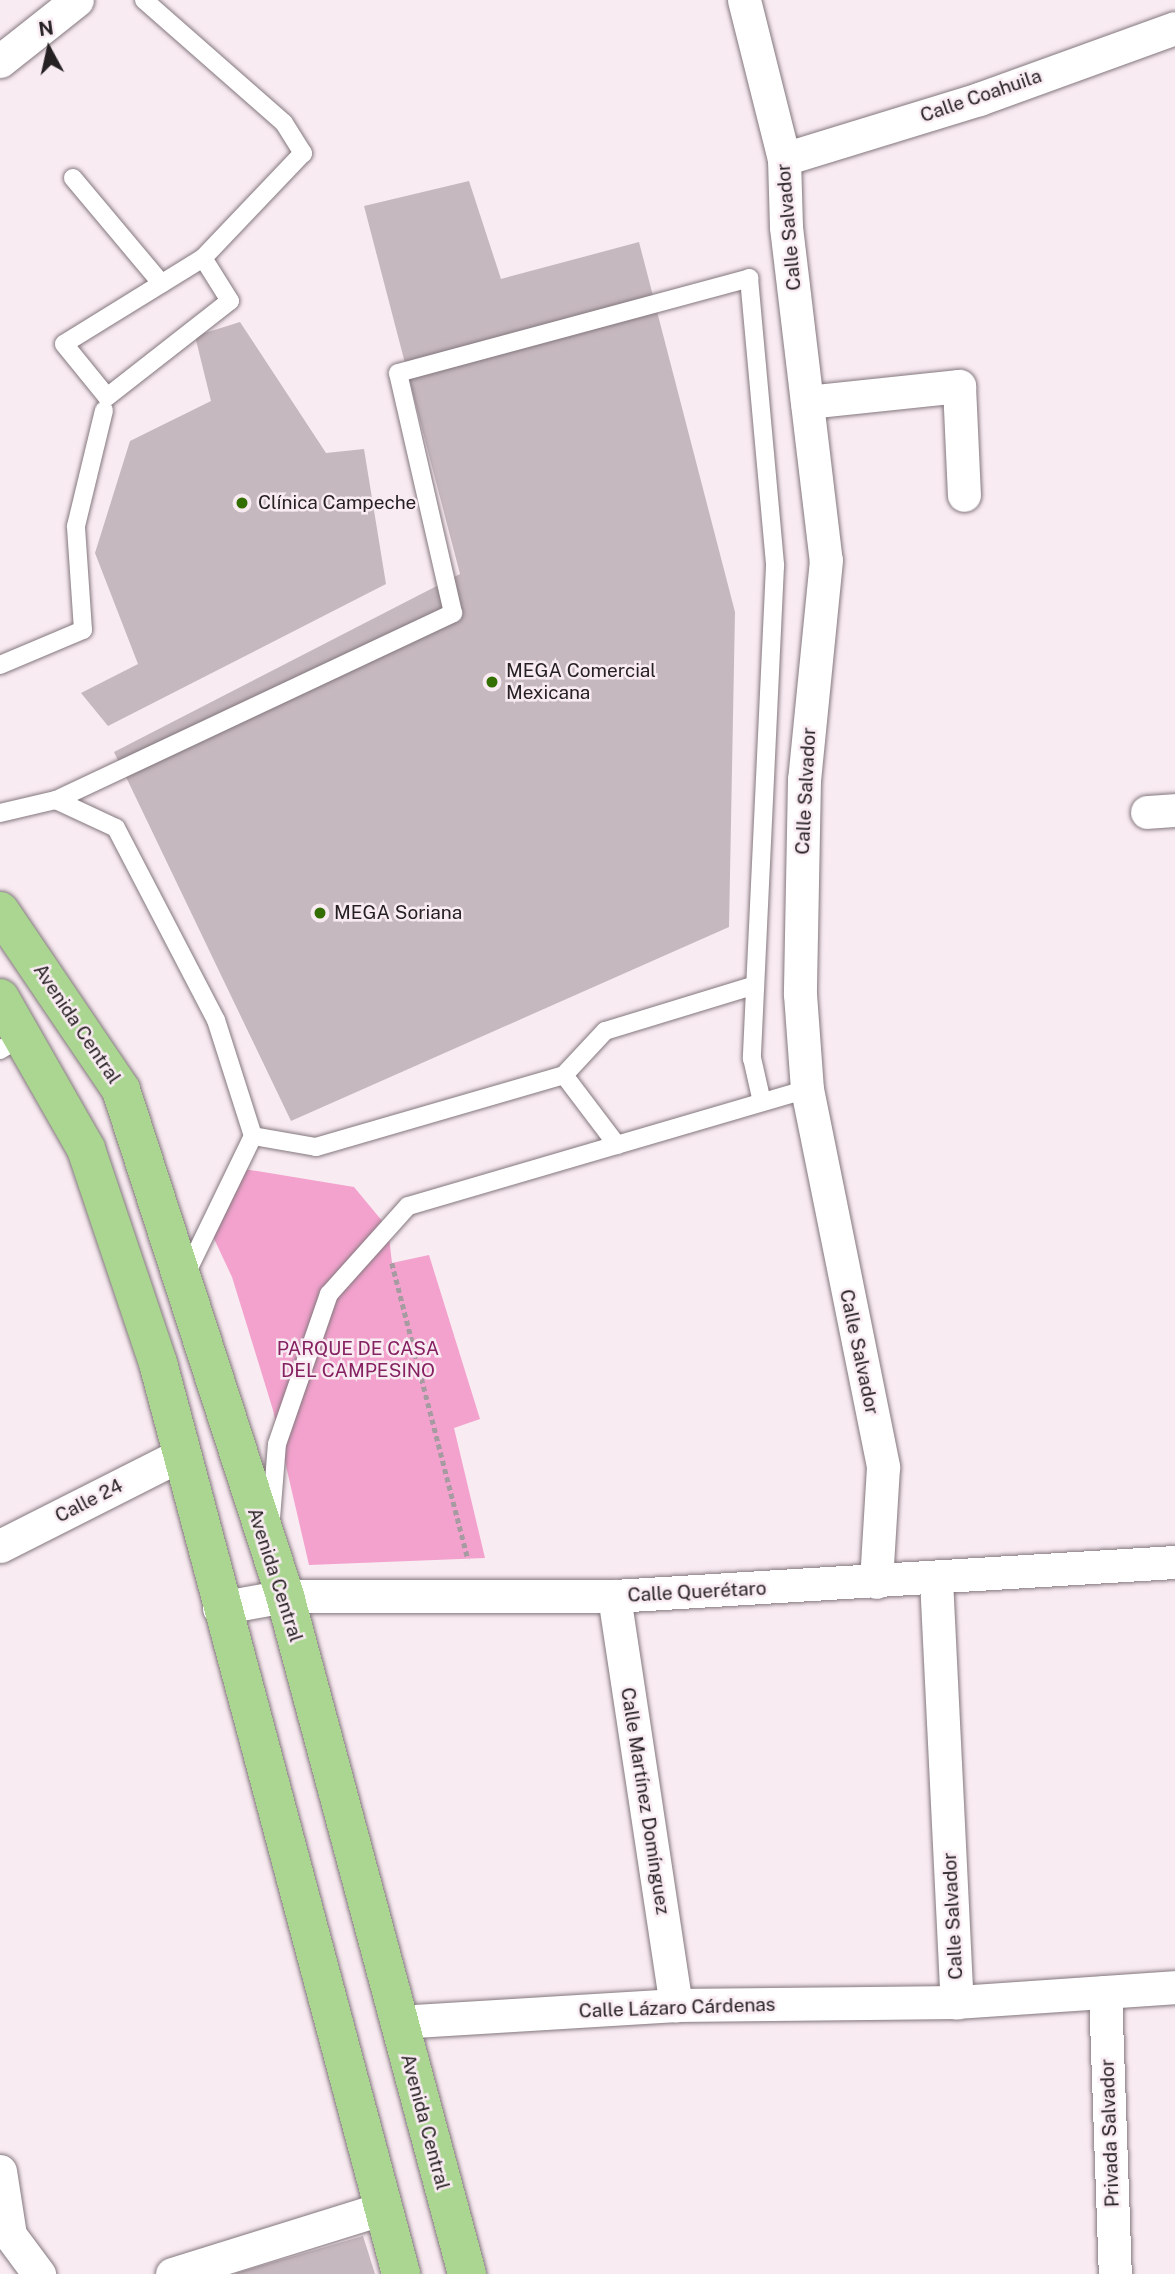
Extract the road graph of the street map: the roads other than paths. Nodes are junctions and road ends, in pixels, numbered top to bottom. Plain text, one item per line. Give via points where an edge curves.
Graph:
1 (77, 0) edge
2 (144, 0) edge
3 (744, 0) edge
4 (1175, 28) edge
5 (0, 61) edge
6 (784, 159) junction
7 (73, 178) dead end
8 (203, 258) junction
9 (162, 284) junction
10 (807, 402) junction
11 (104, 411) dead end
12 (964, 495) dead end
13 (0, 666) edge
14 (56, 800) junction
15 (0, 813) edge
16 (0, 911) edge
17 (755, 985) junction
18 (0, 998) edge
19 (11, 1044) edge
20 (565, 1075) junction
21 (807, 1089) junction
22 (762, 1102) junction
23 (253, 1136) junction
24 (617, 1145) junction
25 (183, 1282) junction
26 (178, 1456) junction
27 (0, 1546) edge
28 (269, 1553) junction
29 (1175, 1562) edge
30 (936, 1579) junction
31 (876, 1582) junction
32 (285, 1596) junction
33 (614, 1597) junction
34 (219, 1608) junction
35 (1175, 1987) edge
36 (1105, 1992) junction
37 (957, 2002) junction
38 (676, 2005) junction
39 (398, 2022) junction
40 (0, 2171) edge
41 (381, 2209) junction
42 (39, 2274) edge
43 (172, 2274) edge
44 (401, 2274) edge
45 (467, 2274) edge
46 (1115, 2274) edge

1 - 5 street
2 - 8 lane via 284,123 303,153
3 - 6 street, Calle Salvador
4 - 6 street, Calle Coahuila via 979,99
6 - 10 street, Calle Salvador
7 - 9 lane
8 - 9 lane
8 - 9 lane via 230,301 107,397 64,344
10 - 12 street via 959,386
10 - 21 street, Calle Salvador via 826,560 804,779 800,994
11 - 13 lane via 76,526 83,630
14 - 15 lane
14 - 17 lane via 453,613 398,373 749,278 775,566
14 - 23 lane via 116,828 216,1020
16 - 25 main road, Avenida Central via 121,1090
17 - 20 lane via 605,1031
17 - 22 lane via 752,1058
18 - 19 main road
19 - 26 main road via 86,1149 158,1363
20 - 23 lane via 316,1147
20 - 24 lane
21 - 22 lane
21 - 31 street, Calle Salvador via 883,1467
22 - 24 lane
23 - 25 lane
24 - 28 lane via 408,1206 329,1294 276,1444
25 - 28 main road, Avenida Central
26 - 27 street, Calle 24
26 - 34 main road
28 - 32 main road, Avenida Central
29 - 30 street, Calle Querétaro
30 - 31 street, Calle Querétaro
30 - 37 street, Calle Salvador
31 - 33 street, Calle Querétaro
32 - 33 street, Calle Querétaro
32 - 34 street, Calle Querétaro
32 - 39 main road, Avenida Central
33 - 38 street, Calle Martínez Domínguez
34 - 41 main road
35 - 36 street, Calle Lázaro Cárdenas
36 - 37 street, Calle Lázaro Cárdenas
36 - 46 street, Privada Salvador
37 - 38 street, Calle Lázaro Cárdenas
38 - 39 street, Calle Lázaro Cárdenas
39 - 45 main road, Avenida Central
40 - 42 street via 10,2235
41 - 43 street
41 - 44 main road

